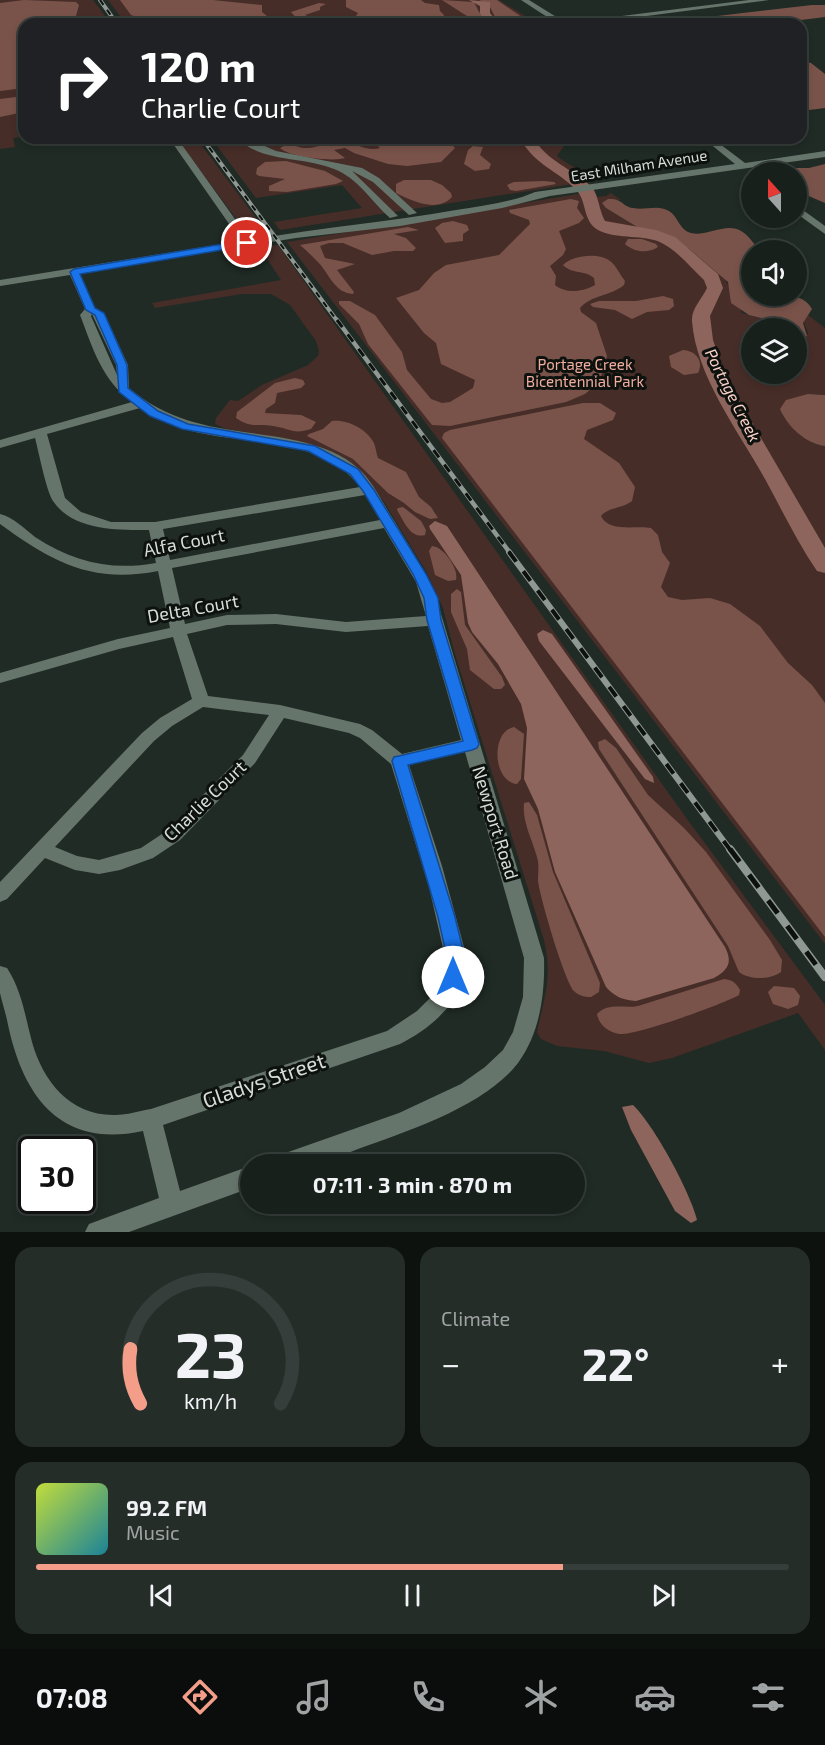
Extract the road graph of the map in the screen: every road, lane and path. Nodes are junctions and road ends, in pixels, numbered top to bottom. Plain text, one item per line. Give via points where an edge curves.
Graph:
1 (766, 0) edge
2 (521, 2) edge
3 (541, 18) edge
4 (551, 18) edge
5 (618, 18) edge
6 (177, 144) edge
7 (253, 144) edge
8 (717, 144) edge
9 (825, 153) edge
10 (316, 161) junction
11 (762, 162) edge
12 (741, 164) edge
13 (741, 165) edge
14 (384, 185) junction
15 (367, 189) junction
16 (546, 195) junction
17 (412, 213) junction
18 (393, 216) junction
19 (807, 217) edge
20 (825, 231) edge
21 (296, 235) junction
22 (247, 243) junction
23 (74, 272) junction
24 (0, 284) edge
25 (140, 404) junction
26 (40, 432) junction
27 (0, 444) edge
28 (368, 490) junction
29 (0, 518) edge
30 (388, 524) junction
31 (154, 526) junction
32 (163, 565) junction
33 (434, 620) junction
34 (178, 629) junction
35 (0, 678) edge
36 (201, 701) junction
37 (280, 711) junction
38 (472, 744) junction
39 (399, 761) junction
40 (41, 849) junction
41 (0, 894) edge
42 (0, 974) edge
43 (151, 1119) junction
44 (312, 1154) edge
45 (240, 1181) edge
46 (172, 1205) junction
47 (97, 1232) edge

1 - 5 street
2 - 3 street
2 - 4 street
6 - 22 street
7 - 10 street via 266,151
8 - 12 street
9 - 11 street, East Milham Avenue
10 - 14 street via 364,171
10 - 15 street via 349,172
13 - 16 street, East Milham Avenue
14 - 15 street
14 - 17 street
15 - 18 street
16 - 17 street, East Milham Avenue
16 - 21 street, East Milham Avenue via 400,223
17 - 18 street, East Milham Avenue
18 - 21 street, East Milham Avenue
19 - 20 street
21 - 22 street, East Milham Avenue
22 - 23 street, East Milham Avenue
23 - 24 street, East Milham Avenue
23 - 25 street, Newport Road via 91,310 84,315 107,370
25 - 26 street
25 - 28 street, Newport Road via 168,421 199,430 311,448 354,472
26 - 27 street
26 - 31 street, Alfa Court via 59,500 67,508 110,526
28 - 30 street, Newport Road
28 - 31 street, Alfa Court
29 - 32 street, Alfa Court via 50,553 86,568 122,571
30 - 32 street, Alfa Court
30 - 33 street, Newport Road via 431,598
31 - 32 street
32 - 34 street
33 - 34 street, Delta Court via 346,627 250,619
33 - 38 street, Newport Road
34 - 35 street, Delta Court
34 - 36 street
36 - 37 street
36 - 40 street via 148,737
37 - 39 street via 354,728 373,738
37 - 40 street, Charlie Court via 249,759 174,835 147,853 99,867
38 - 39 street
38 - 44 street, Newport Road via 534,958 536,982 523,1035 508,1059 476,1087 392,1125
39 - 43 street, Gladys Street via 457,962 453,977 429,1015 415,1028 378,1043
40 - 41 street
42 - 43 street, Gladys Street via 9,987 23,1049 33,1073 55,1105 88,1122 111,1125
43 - 46 street
45 - 46 street
46 - 47 street

